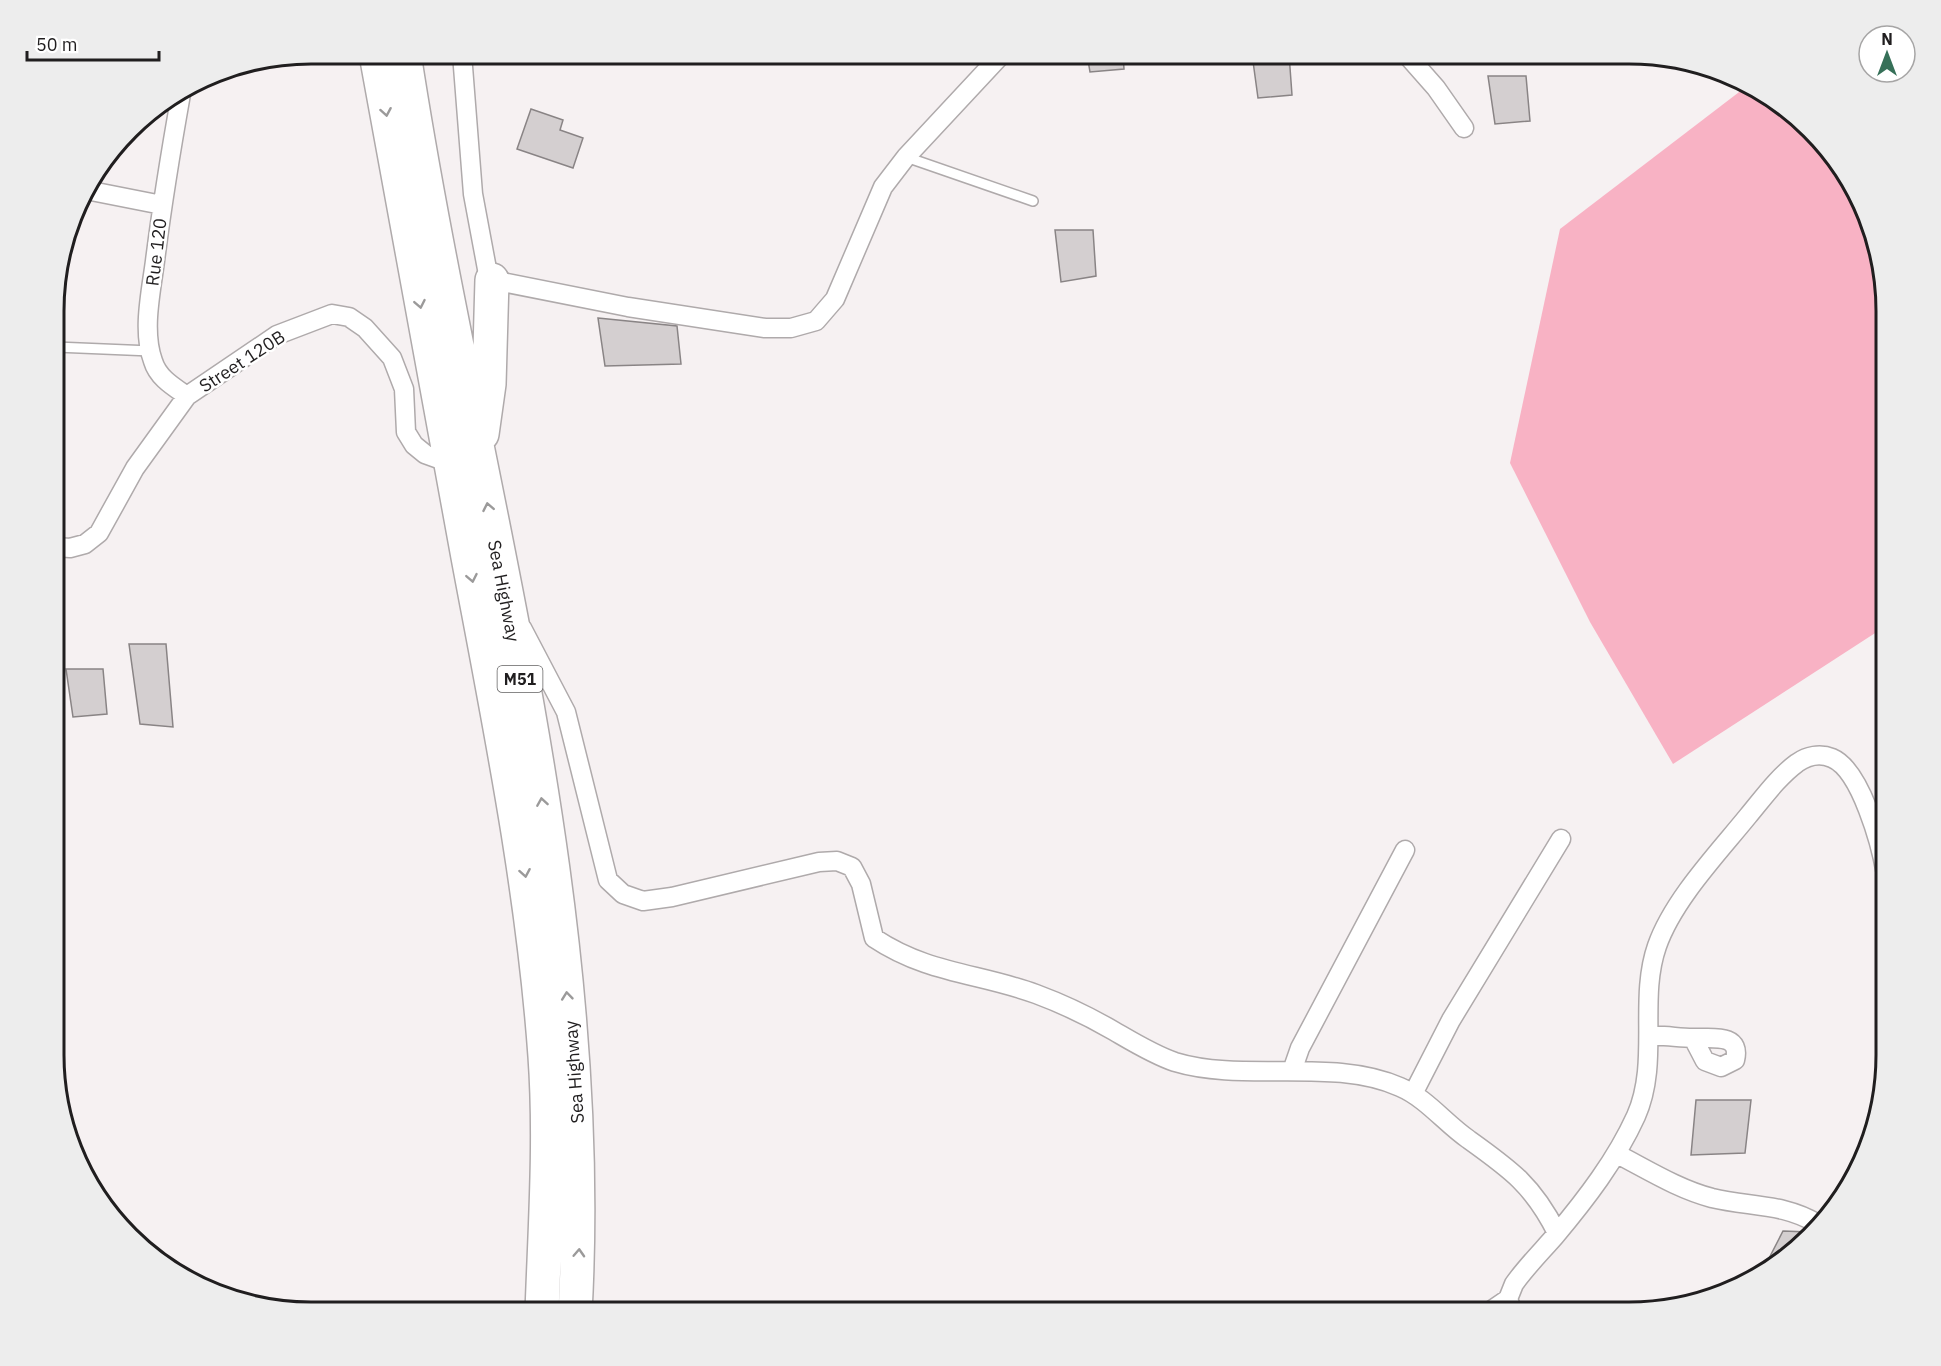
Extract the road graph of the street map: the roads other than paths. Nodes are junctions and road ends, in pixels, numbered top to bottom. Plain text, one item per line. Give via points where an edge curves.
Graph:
1 (378, 64) edge
2 (406, 64) edge
3 (463, 64) edge
4 (993, 64) edge
5 (1415, 64) edge
6 (179, 103) edge
7 (1464, 128) dead end
8 (906, 157) junction
9 (96, 192) edge
10 (1033, 201) dead end
11 (162, 205) junction
12 (492, 280) junction
13 (64, 347) edge
14 (151, 351) junction
15 (187, 396) junction
16 (464, 462) junction
17 (64, 548) edge
18 (505, 594) junction
19 (1561, 839) dead end
20 (1876, 841) edge
21 (1405, 850) dead end
22 (1650, 1036) junction
23 (1693, 1038) dead end
24 (1292, 1071) junction
25 (1413, 1094) junction
26 (1617, 1154) junction
27 (1812, 1221) edge
28 (1557, 1233) junction
29 (542, 1302) edge
30 (576, 1302) edge
31 (1511, 1302) edge

1 -> 16 highway, Sea Highway / M51
2 - 16 highway, Sea Highway / M51 via 431,216
3 - 12 street via 473,194
4 - 8 street
5 - 7 street
6 - 11 street, Rue 120
8 - 10 lane
8 - 12 street via 883,187 835,299 816,321 790,328 765,328 628,307
9 - 11 street
11 - 14 street, Rue 120 via 150,298
12 - 16 highway via 489,384
13 - 14 lane
14 - 15 street, Rue 120 via 162,378
15 - 16 street, Street 120B via 277,335 333,314 349,317 365,328 392,358 404,389 406,432 414,445 425,454
15 - 17 street, Street 120B via 135,468 99,533 85,544
18 -> 16 highway, Sea Highway / M51
16 -> 29 highway, Sea Highway / M51 via 498,714 525,873 545,1058
18 - 24 street via 566,712 608,880 623,894 643,901 672,897 786,869 837,861 852,867 861,884 874,938 895,950 950,973 1037,994 1174,1062 1233,1071
30 -> 18 highway, Sea Highway / M51 via 578,1142 573,1042 543,807
19 - 25 street via 1451,1020
20 - 22 street via 1866,808 1842,764 1819,755 1798,762 1717,854 1666,929 1653,964
21 - 24 street via 1300,1048
22 - 23 street
22 - 26 street via 1643,1096
24 - 25 street via 1373,1079
25 - 28 street via 1512,1170 1545,1209
26 - 27 street via 1687,1190 1741,1204 1794,1211
26 - 28 street
28 - 31 street via 1518,1278

